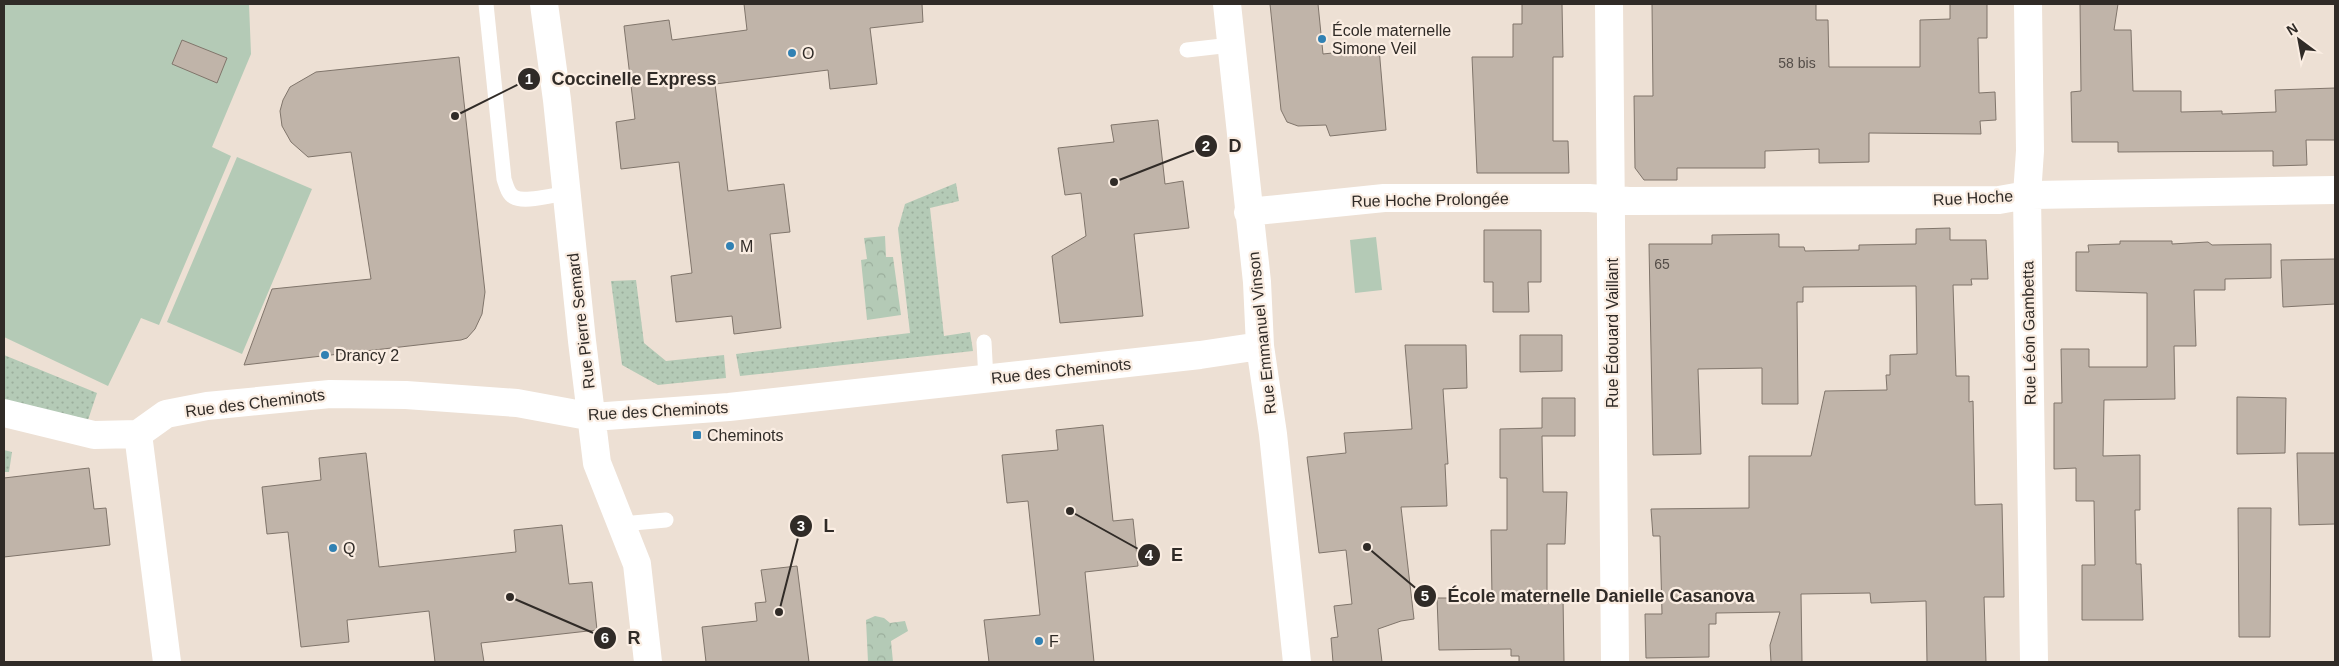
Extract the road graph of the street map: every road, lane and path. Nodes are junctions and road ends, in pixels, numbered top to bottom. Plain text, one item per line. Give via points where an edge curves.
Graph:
1 (486, 4) edge
2 (544, 4) edge
3 (1227, 4) edge
4 (1609, 4) edge
5 (2028, 4) edge
6 (1231, 45) junction
7 (1187, 50) dead end
8 (2335, 190) edge
9 (566, 193) junction
10 (2027, 195) junction
11 (1611, 201) junction
12 (1248, 212) junction
13 (984, 342) dead end
14 (1260, 346) junction
15 (986, 380) junction
16 (4, 413) edge
17 (593, 417) junction
18 (138, 434) junction
19 (666, 520) dead end
20 (622, 524) junction
21 (167, 662) edge
22 (648, 662) edge
23 (1297, 662) edge
24 (1615, 662) edge
25 (2034, 662) edge

1 - 9 lane via 504,179 509,193 523,200
2 - 9 street, Rue Pierre Semard
3 - 6 street, Rue Emmanuel Vinson
4 - 11 street, Rue Édouard Vaillant
5 - 10 street, Rue Léon Gambetta via 2030,151
6 - 7 lane
6 - 12 street, Rue Emmanuel Vinson
8 - 10 street, Rue Hoche
9 - 17 street, Rue Pierre Semard
10 - 11 street, Rue Hoche via 1999,200
10 - 25 street, Rue Léon Gambetta
11 - 12 street, Rue Hoche Prolongée via 1590,198 1384,198
11 - 24 street, Rue Édouard Vaillant
12 - 14 street, Rue Emmanuel Vinson via 1257,282
13 - 15 lane
14 - 15 street, Rue des Cheminots
14 - 23 street, Rue Emmanuel Vinson
15 - 17 street, Rue des Cheminots via 729,407
16 - 18 street via 94,435
17 - 18 street, Rue des Cheminots via 517,403 406,395 330,394 207,406 166,414
17 - 20 street, Rue Pierre Semard via 598,463
18 - 21 street
19 - 20 lane
20 - 22 street, Rue Pierre Semard via 640,583

